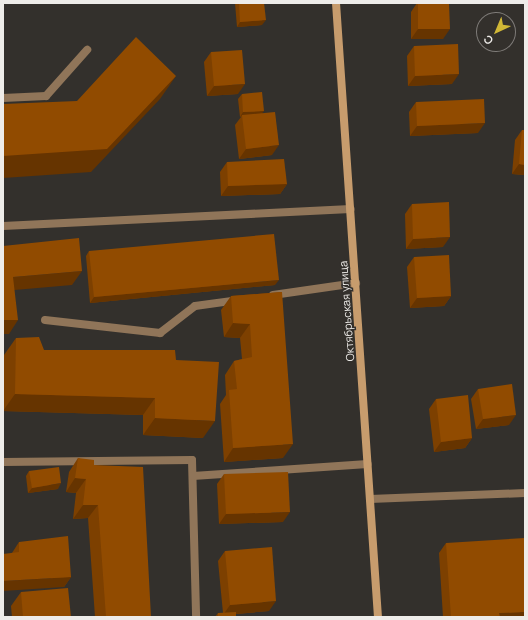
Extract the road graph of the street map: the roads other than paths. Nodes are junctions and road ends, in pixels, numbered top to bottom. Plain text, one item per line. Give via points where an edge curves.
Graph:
1 (336, 3) edge
2 (87, 50) dead end
3 (3, 98) edge
4 (351, 209) junction
5 (3, 226) edge
6 (356, 282) junction
7 (265, 296) edge
8 (249, 298) edge
9 (45, 320) dead end
10 (3, 462) edge
11 (368, 464) junction
12 (192, 476) junction
13 (525, 492) edge
14 (370, 499) junction
15 (196, 617) edge
16 (378, 617) edge

1 - 4 main road, Октябрьская улица
2 - 3 lane via 46,96
4 - 5 lane
4 - 6 main road, Октябрьская улица
6 - 7 lane
6 - 11 main road, Октябрьская улица
8 - 9 lane via 195,306 160,333
10 - 12 lane via 192,460
11 - 12 lane
11 - 14 main road, Октябрьская улица
12 - 15 lane
13 - 14 lane
14 - 16 main road, Октябрьская улица

